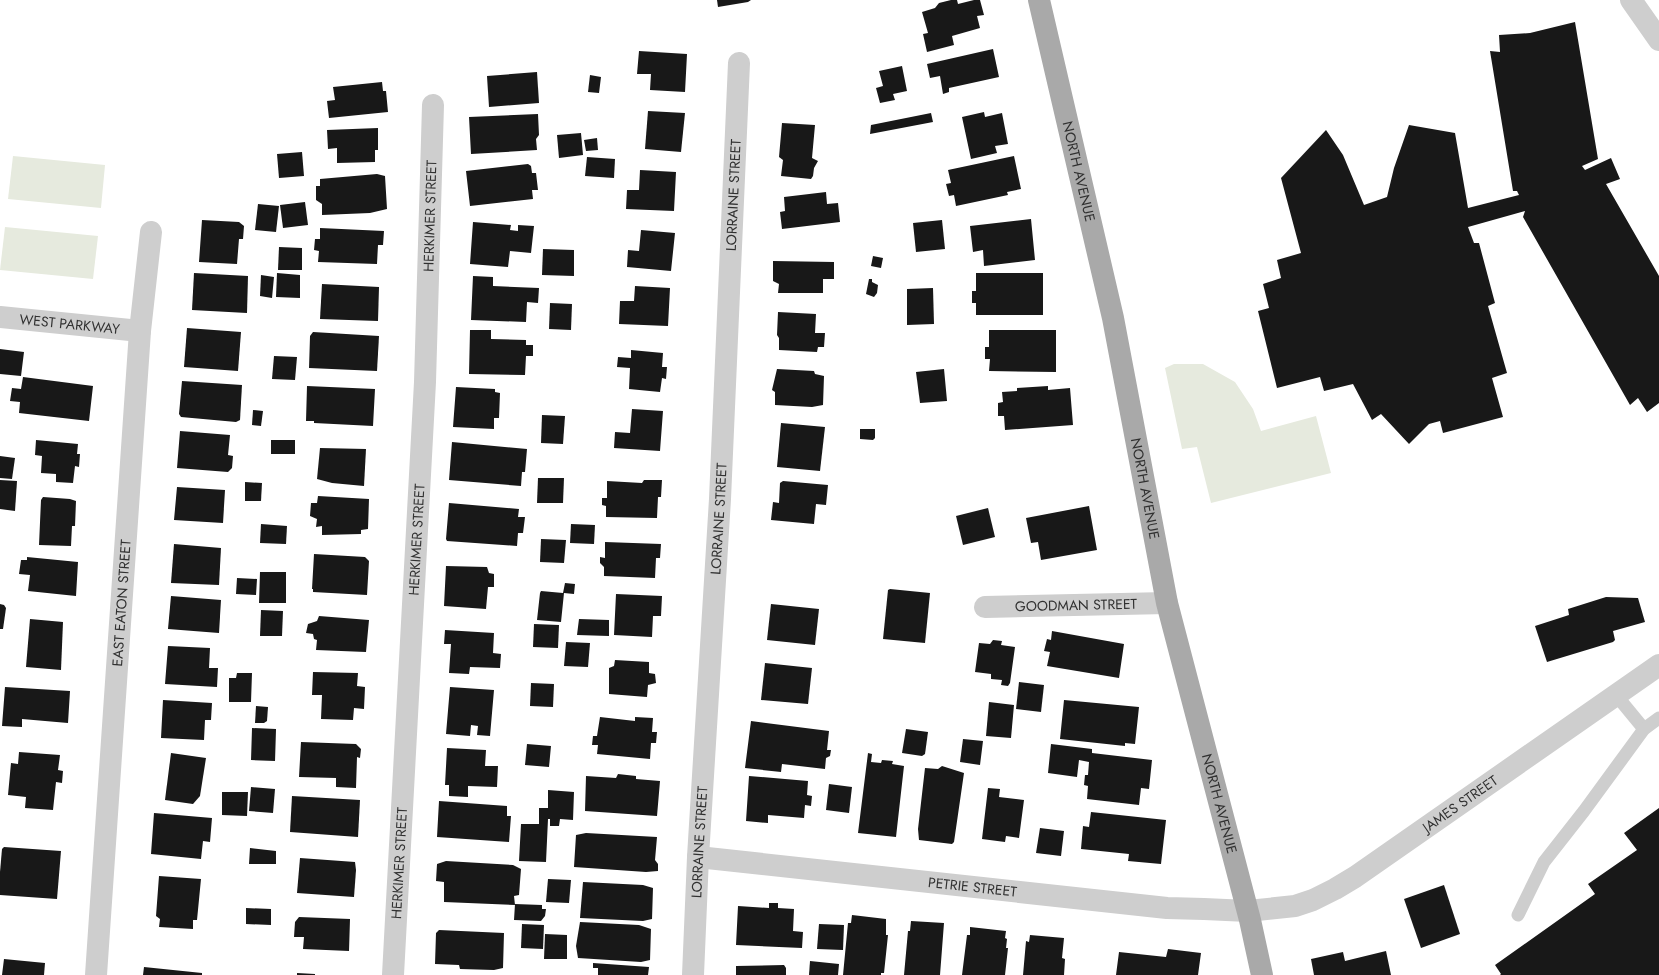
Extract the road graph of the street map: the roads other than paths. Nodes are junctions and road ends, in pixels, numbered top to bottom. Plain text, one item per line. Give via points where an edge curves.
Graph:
1 (1039, 0) edge
2 (1631, 0) edge
3 (1659, 40) edge
4 (739, 63) dead end
5 (433, 105) dead end
6 (151, 232) dead end
7 (0, 318) edge
8 (140, 331) junction
9 (1167, 603) junction
10 (985, 606) dead end
11 (1659, 665) edge
12 (1616, 695) junction
13 (1659, 718) edge
14 (1644, 730) junction
15 (698, 857) junction
16 (1248, 910) junction
17 (1518, 915) dead end
18 (96, 975) edge
19 (392, 975) edge
20 (693, 975) edge
21 (1262, 975) edge

1 - 9 main road, NORTH AVENUE via 1113,318
2 - 3 street
4 - 15 street, LORRAINE STREET via 720,499
5 - 19 street, HERKIMER STREET via 425,382
6 - 8 street, EAST EATON STREET
7 - 8 street, WEST PARKWAY
8 - 18 street, EAST EATON STREET
9 - 10 street, GOODMAN STREET
9 - 16 main road, NORTH AVENUE
11 - 12 street, JAMES STREET
12 - 14 lane
12 - 16 street, JAMES STREET via 1335,889 1295,906
13 - 14 lane
14 - 17 lane via 1544,862
15 - 16 street, PETRIE STREET via 1167,908
15 - 20 street, LORRAINE STREET
16 - 21 main road, NORTH AVENUE

